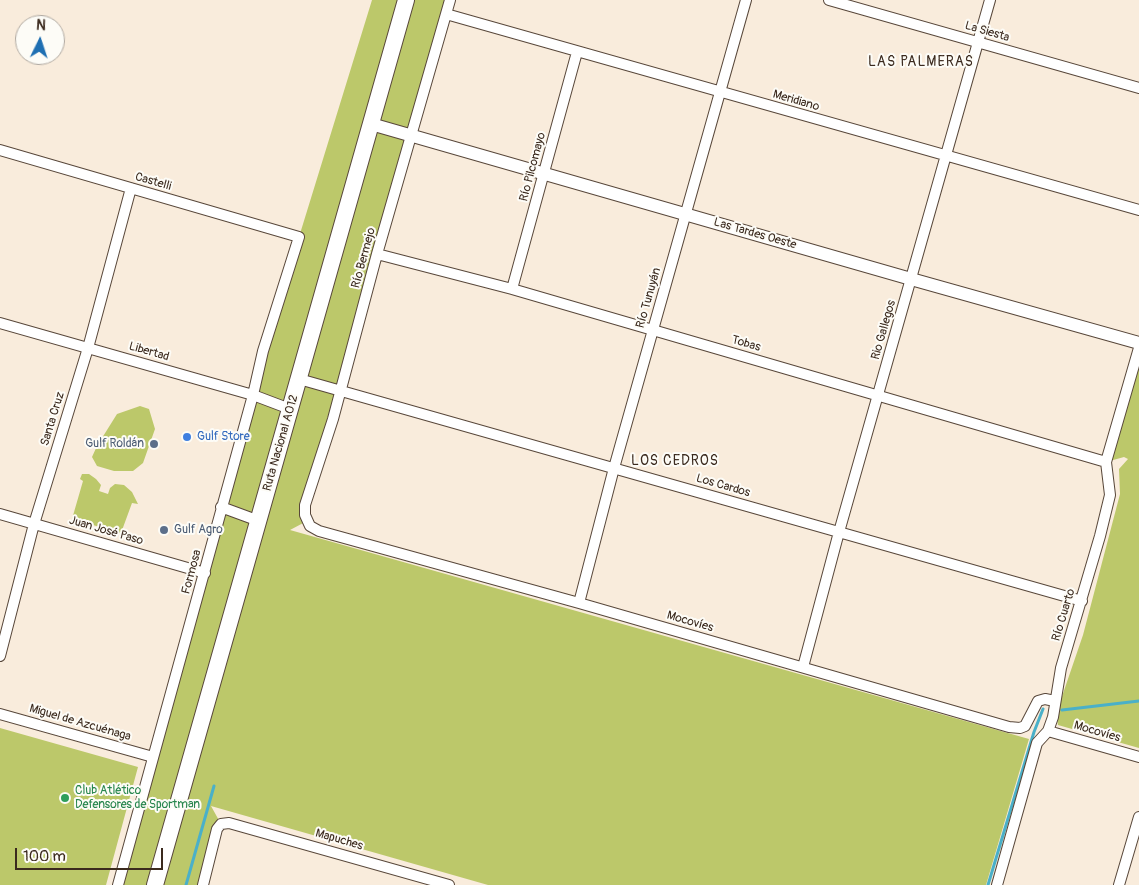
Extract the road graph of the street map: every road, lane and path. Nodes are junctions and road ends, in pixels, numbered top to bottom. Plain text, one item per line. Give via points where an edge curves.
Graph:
1 (406, 0) edge
2 (450, 0) edge
3 (746, 0) edge
4 (829, 0) edge
5 (990, 0) edge
6 (446, 14) junction
7 (978, 43) junction
8 (577, 52) junction
9 (1139, 88) edge
10 (720, 92) junction
11 (371, 124) junction
12 (412, 135) junction
13 (0, 150) edge
14 (946, 156) junction
15 (544, 174) junction
16 (131, 188) junction
17 (1139, 210) edge
18 (686, 214) junction
19 (299, 237) joint
20 (378, 254) junction
21 (911, 279) junction
22 (512, 289) junction
23 (0, 323) edge
24 (653, 330) junction
25 (1139, 343) edge
26 (88, 348) junction
27 (1139, 348) edge
28 (299, 379) junction
29 (341, 391) junction
30 (253, 395) junction
31 (878, 396) junction
32 (290, 409) junction
33 (1106, 462) junction
34 (614, 468) junction
35 (221, 507) junction
36 (0, 514) edge
37 (259, 521) junction
38 (307, 521) joint
39 (34, 524) junction
40 (839, 532) junction
41 (205, 573) junction
42 (1082, 601) junction
43 (579, 603) junction
44 (0, 656) edge
45 (803, 667) junction
46 (1055, 701) junction
47 (0, 714) edge
48 (1048, 731) junction
49 (153, 757) junction
50 (1139, 757) edge
51 (1139, 817) edge
52 (118, 885) edge
53 (154, 885) edge
54 (203, 885) edge
55 (450, 885) edge
56 (997, 885) edge
57 (1119, 885) edge

1 - 11 highway, Ruta Nacional A012
2 - 6 street, Río Bermejo
3 - 10 street, Río Tunuyán
4 - 7 street, La Siesta
5 - 7 street, Rio Gallegos
6 - 8 street, Meridiano
6 - 12 street, Río Bermejo
7 - 9 street, La Siesta
7 - 14 street, Rio Gallegos
8 - 10 street, Meridiano
8 - 15 street, Río Pilcomayo
10 - 14 street, Meridiano
10 - 18 street, Río Tunuyán
11 - 12 street, Las Tardes Oeste
11 - 28 highway, Ruta Nacional A012
12 - 15 street, Las Tardes Oeste
12 - 20 street, Río Bermejo
13 - 16 street, Castelli
14 - 17 street, Meridiano
14 - 21 street, Rio Gallegos
15 - 18 street, Las Tardes Oeste
15 - 22 street, Río Pilcomayo
16 - 19 street, Castelli
16 - 26 street, Santa Cruz
18 - 21 street, Las Tardes Oeste
18 - 24 street, Río Tunuyán
19 - 30 street, Formosa via 263,351
20 - 22 street, Tobas
20 - 29 street, Río Bermejo
21 - 25 street, Las Tardes Oeste
21 - 31 street, Rio Gallegos
22 - 24 street, Tobas
23 - 26 street, Libertad
24 - 31 street, Tobas
24 - 34 street, Río Tunuyán
26 - 30 street, Libertad
26 - 39 street, Santa Cruz
27 - 33 street, Río Cuarto
28 - 29 street, Los Cardos
28 - 32 highway, Ruta Nacional A012
29 - 34 street, Los Cardos
29 - 38 street, Río Bermejo via 305,504
30 - 32 street, Libertad
30 - 35 street, Formosa
31 - 33 street, Tobas
31 - 40 street, Rio Gallegos
32 - 37 highway, Ruta Nacional A012
33 - 42 street, Río Cuarto via 1110,495
34 - 40 street, Los Cardos
34 - 43 street, Río Tunuyán
35 - 37 street
35 - 41 street, Formosa
36 - 39 street, Juan José Paso
37 - 53 highway, Ruta Nacional A012
38 - 43 street, Mocovíes via 319,531
39 - 41 street, Juan José Paso
39 - 44 street, Santa Cruz
40 - 42 street, Los Cardos
40 - 45 street, Rio Gallegos
41 - 49 street, Formosa
42 - 46 street, Río Cuarto
43 - 45 street, Mocovíes
45 - 46 street, Mocovíes via 1009,727 1026,726 1038,701
46 - 48 street, Río Cuarto
47 - 49 street, Miguel de Azcuénaga
48 - 50 street, Mocovíes
48 - 56 street, Río Cuarto via 1037,743
49 - 52 street, Formosa
51 - 57 street
54 - 55 street, Mapuches via 217,829 221,824 229,823

